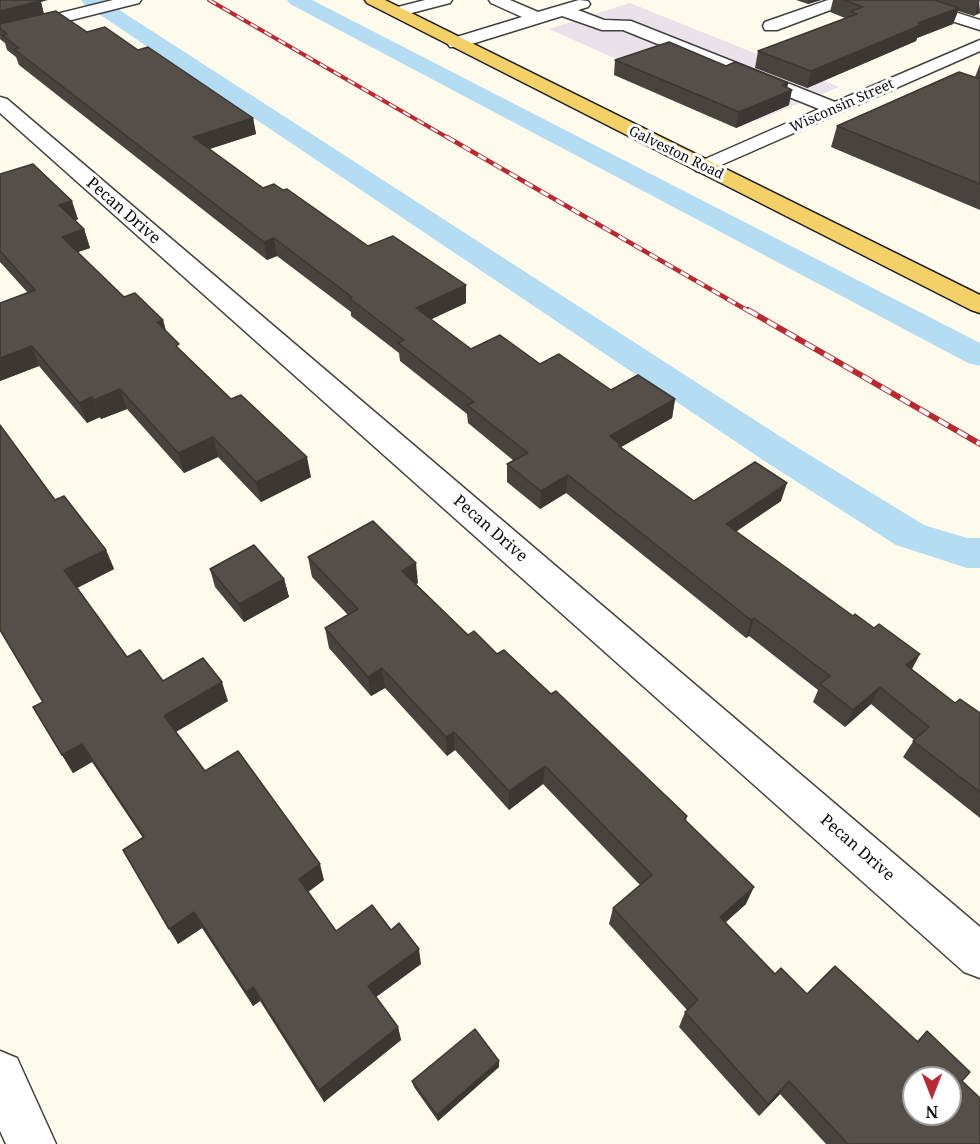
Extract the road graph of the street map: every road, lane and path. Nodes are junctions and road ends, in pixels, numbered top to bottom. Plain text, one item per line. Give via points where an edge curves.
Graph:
1 (373, 0) edge
2 (444, 0) edge
3 (497, 0) edge
4 (596, 0) edge
5 (843, 0) edge
6 (901, 0) edge
7 (129, 1) edge
8 (562, 10) junction
9 (396, 12) junction
10 (537, 18) junction
11 (980, 25) edge
12 (771, 26) dead end
13 (0, 33) edge
14 (456, 43) junction
15 (980, 45) edge
16 (921, 71) junction
17 (940, 79) edge
18 (0, 103) edge
19 (836, 109) junction
20 (703, 167) junction
21 (980, 304) edge
22 (980, 956) edge
23 (0, 1075) edge
24 (31, 1144) edge

1 - 9 main road, Galveston Road
2 - 9 street
3 - 10 street
4 - 8 street
5 - 12 street
6 - 11 street
7 - 13 street
8 - 10 street
8 - 19 street via 602,25 625,25
9 - 14 main road, Galveston Road
10 - 14 street
14 - 20 main road, Galveston Road
15 - 16 street, Wisconsin Street
16 - 17 street
16 - 19 street, Wisconsin Street
18 - 22 street, Pecan Drive
19 - 20 street, Wisconsin Street
20 - 21 main road, Galveston Road
23 - 24 street

